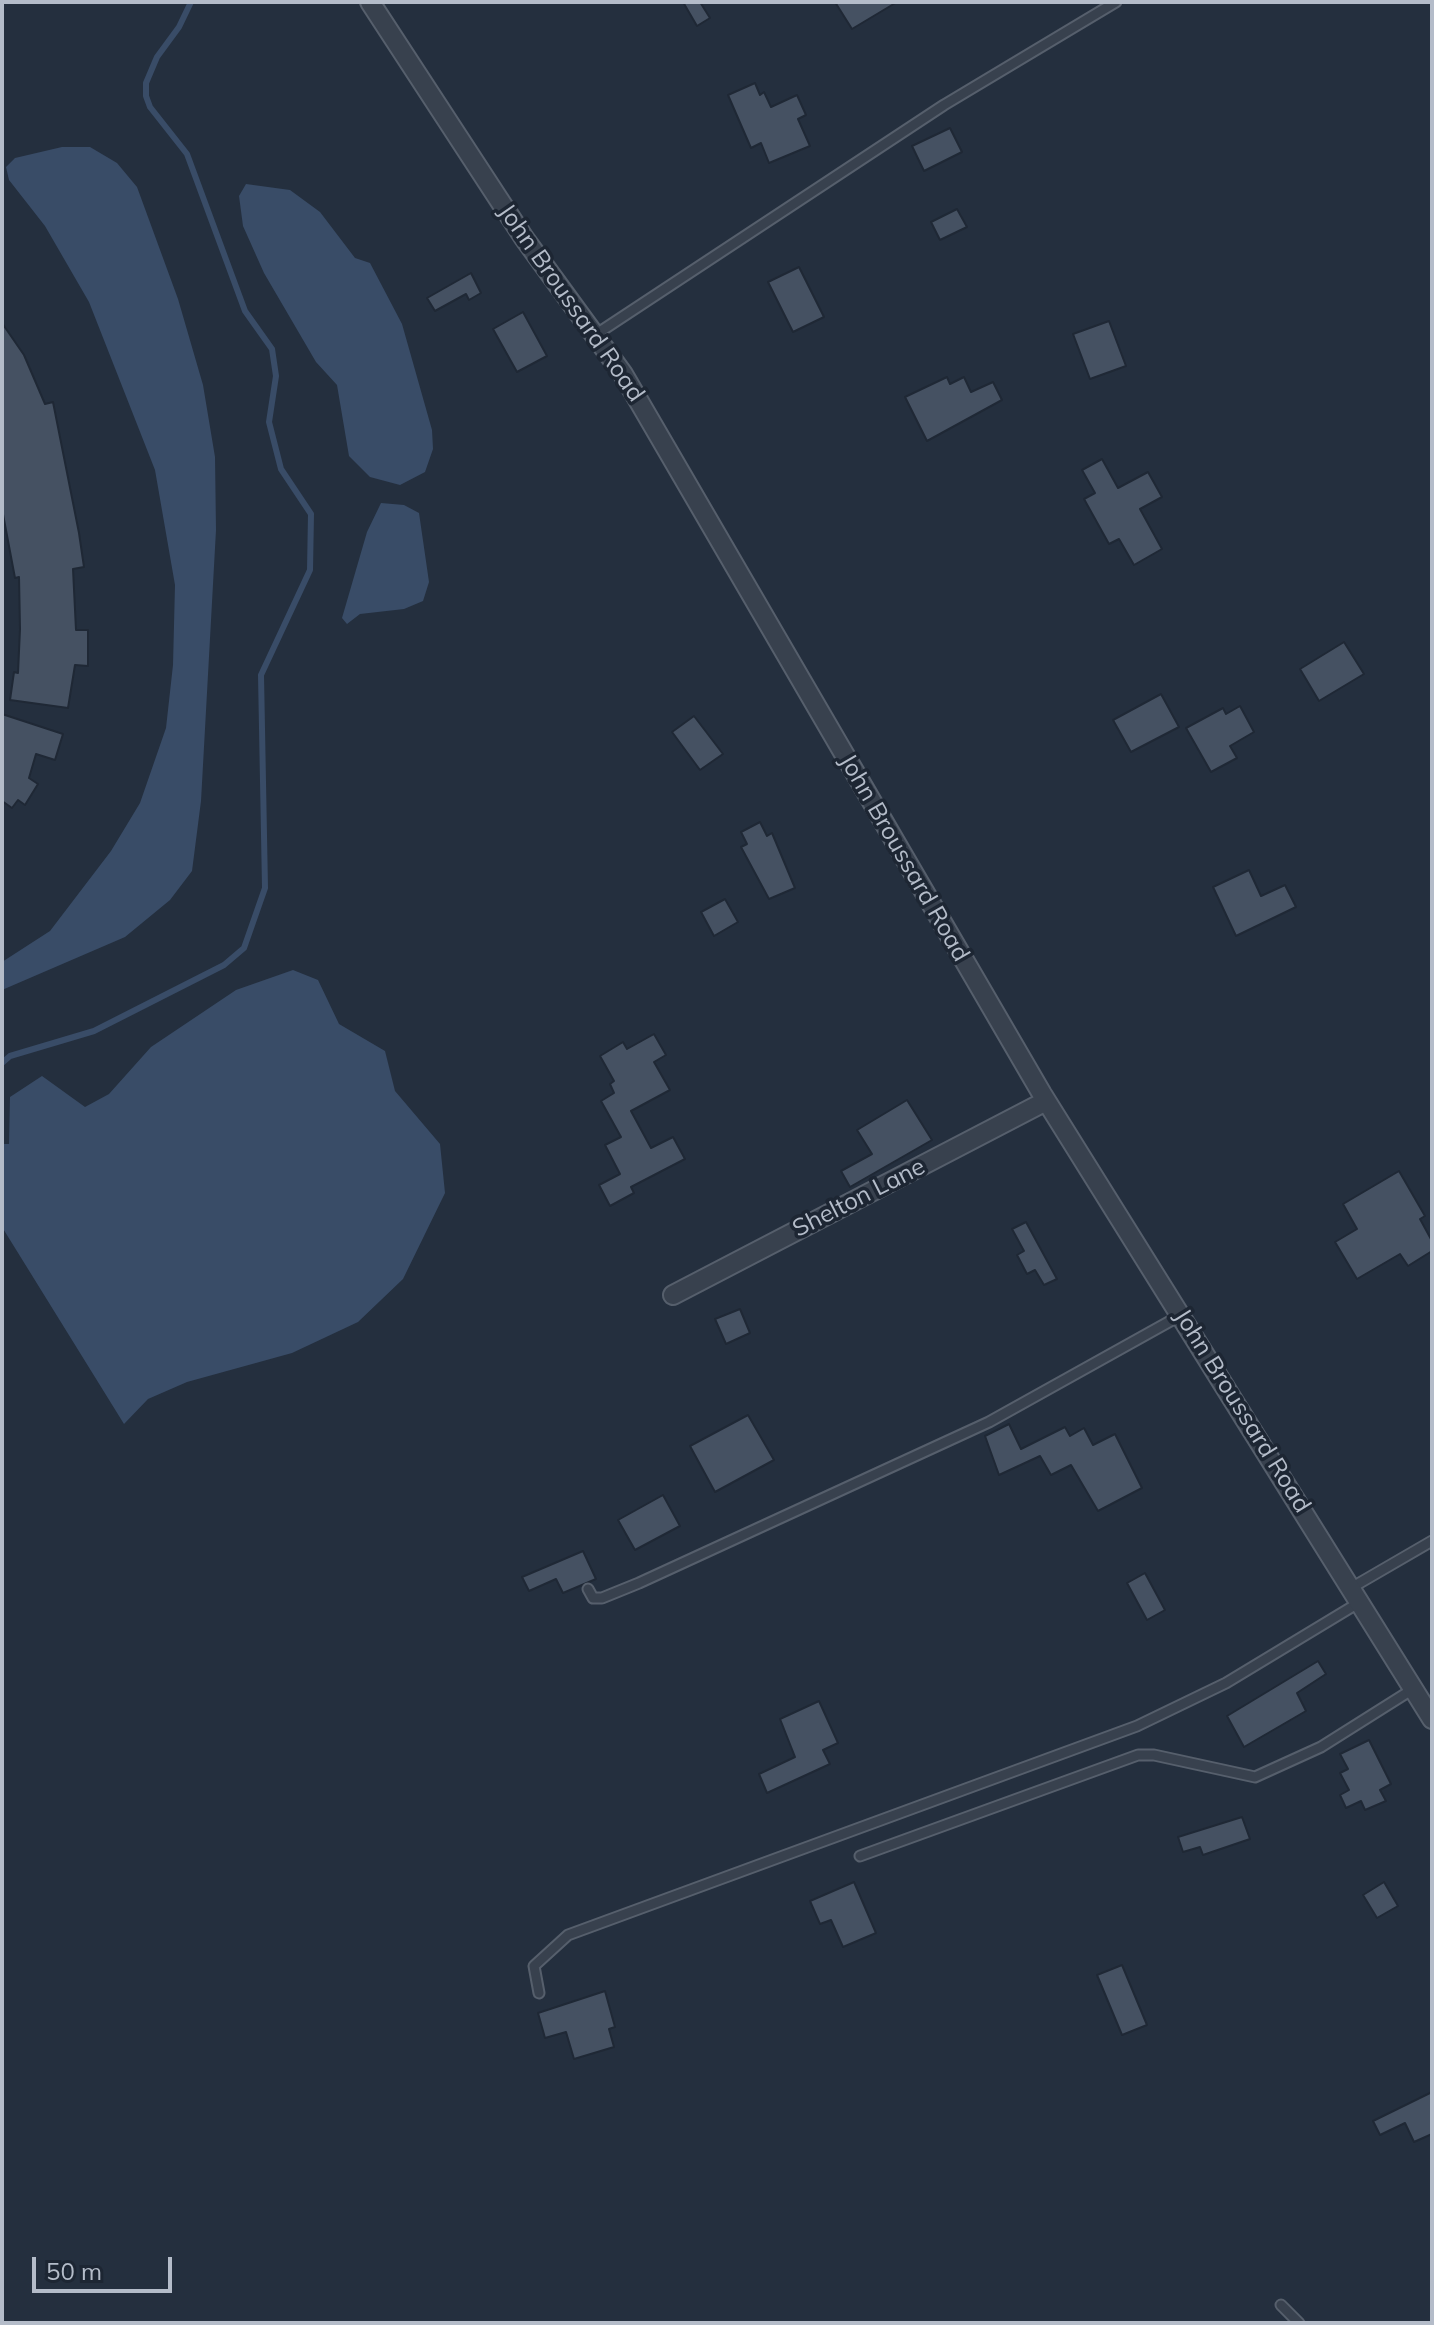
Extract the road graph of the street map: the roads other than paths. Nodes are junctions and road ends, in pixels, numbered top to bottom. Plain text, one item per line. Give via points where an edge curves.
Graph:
1 (370, 2) edge
2 (1116, 2) edge
3 (595, 335) junction
4 (1046, 1101) junction
5 (673, 1295) dead end
6 (1183, 1314) junction
7 (1432, 1541) edge
8 (588, 1589) dead end
9 (1355, 1595) junction
10 (1413, 1689) junction
11 (1432, 1719) edge
12 (860, 1856) dead end
13 (539, 1993) dead end
14 (1281, 2305) dead end
15 (1299, 2323) edge

1 - 3 street, John Broussard Road via 524,238
2 - 3 lane via 944,105
3 - 4 street, John Broussard Road via 623,374
4 - 5 street, Shelton Lane
4 - 6 street, John Broussard Road
6 - 8 lane via 989,1422 649,1579 602,1598 593,1598
6 - 9 street, John Broussard Road
7 - 9 lane
9 - 10 street, John Broussard Road
9 - 13 lane via 1226,1683 1137,1726 568,1935 534,1966
10 - 11 street, John Broussard Road
10 - 12 lane via 1321,1747 1255,1777 1138,1755
14 - 15 lane

